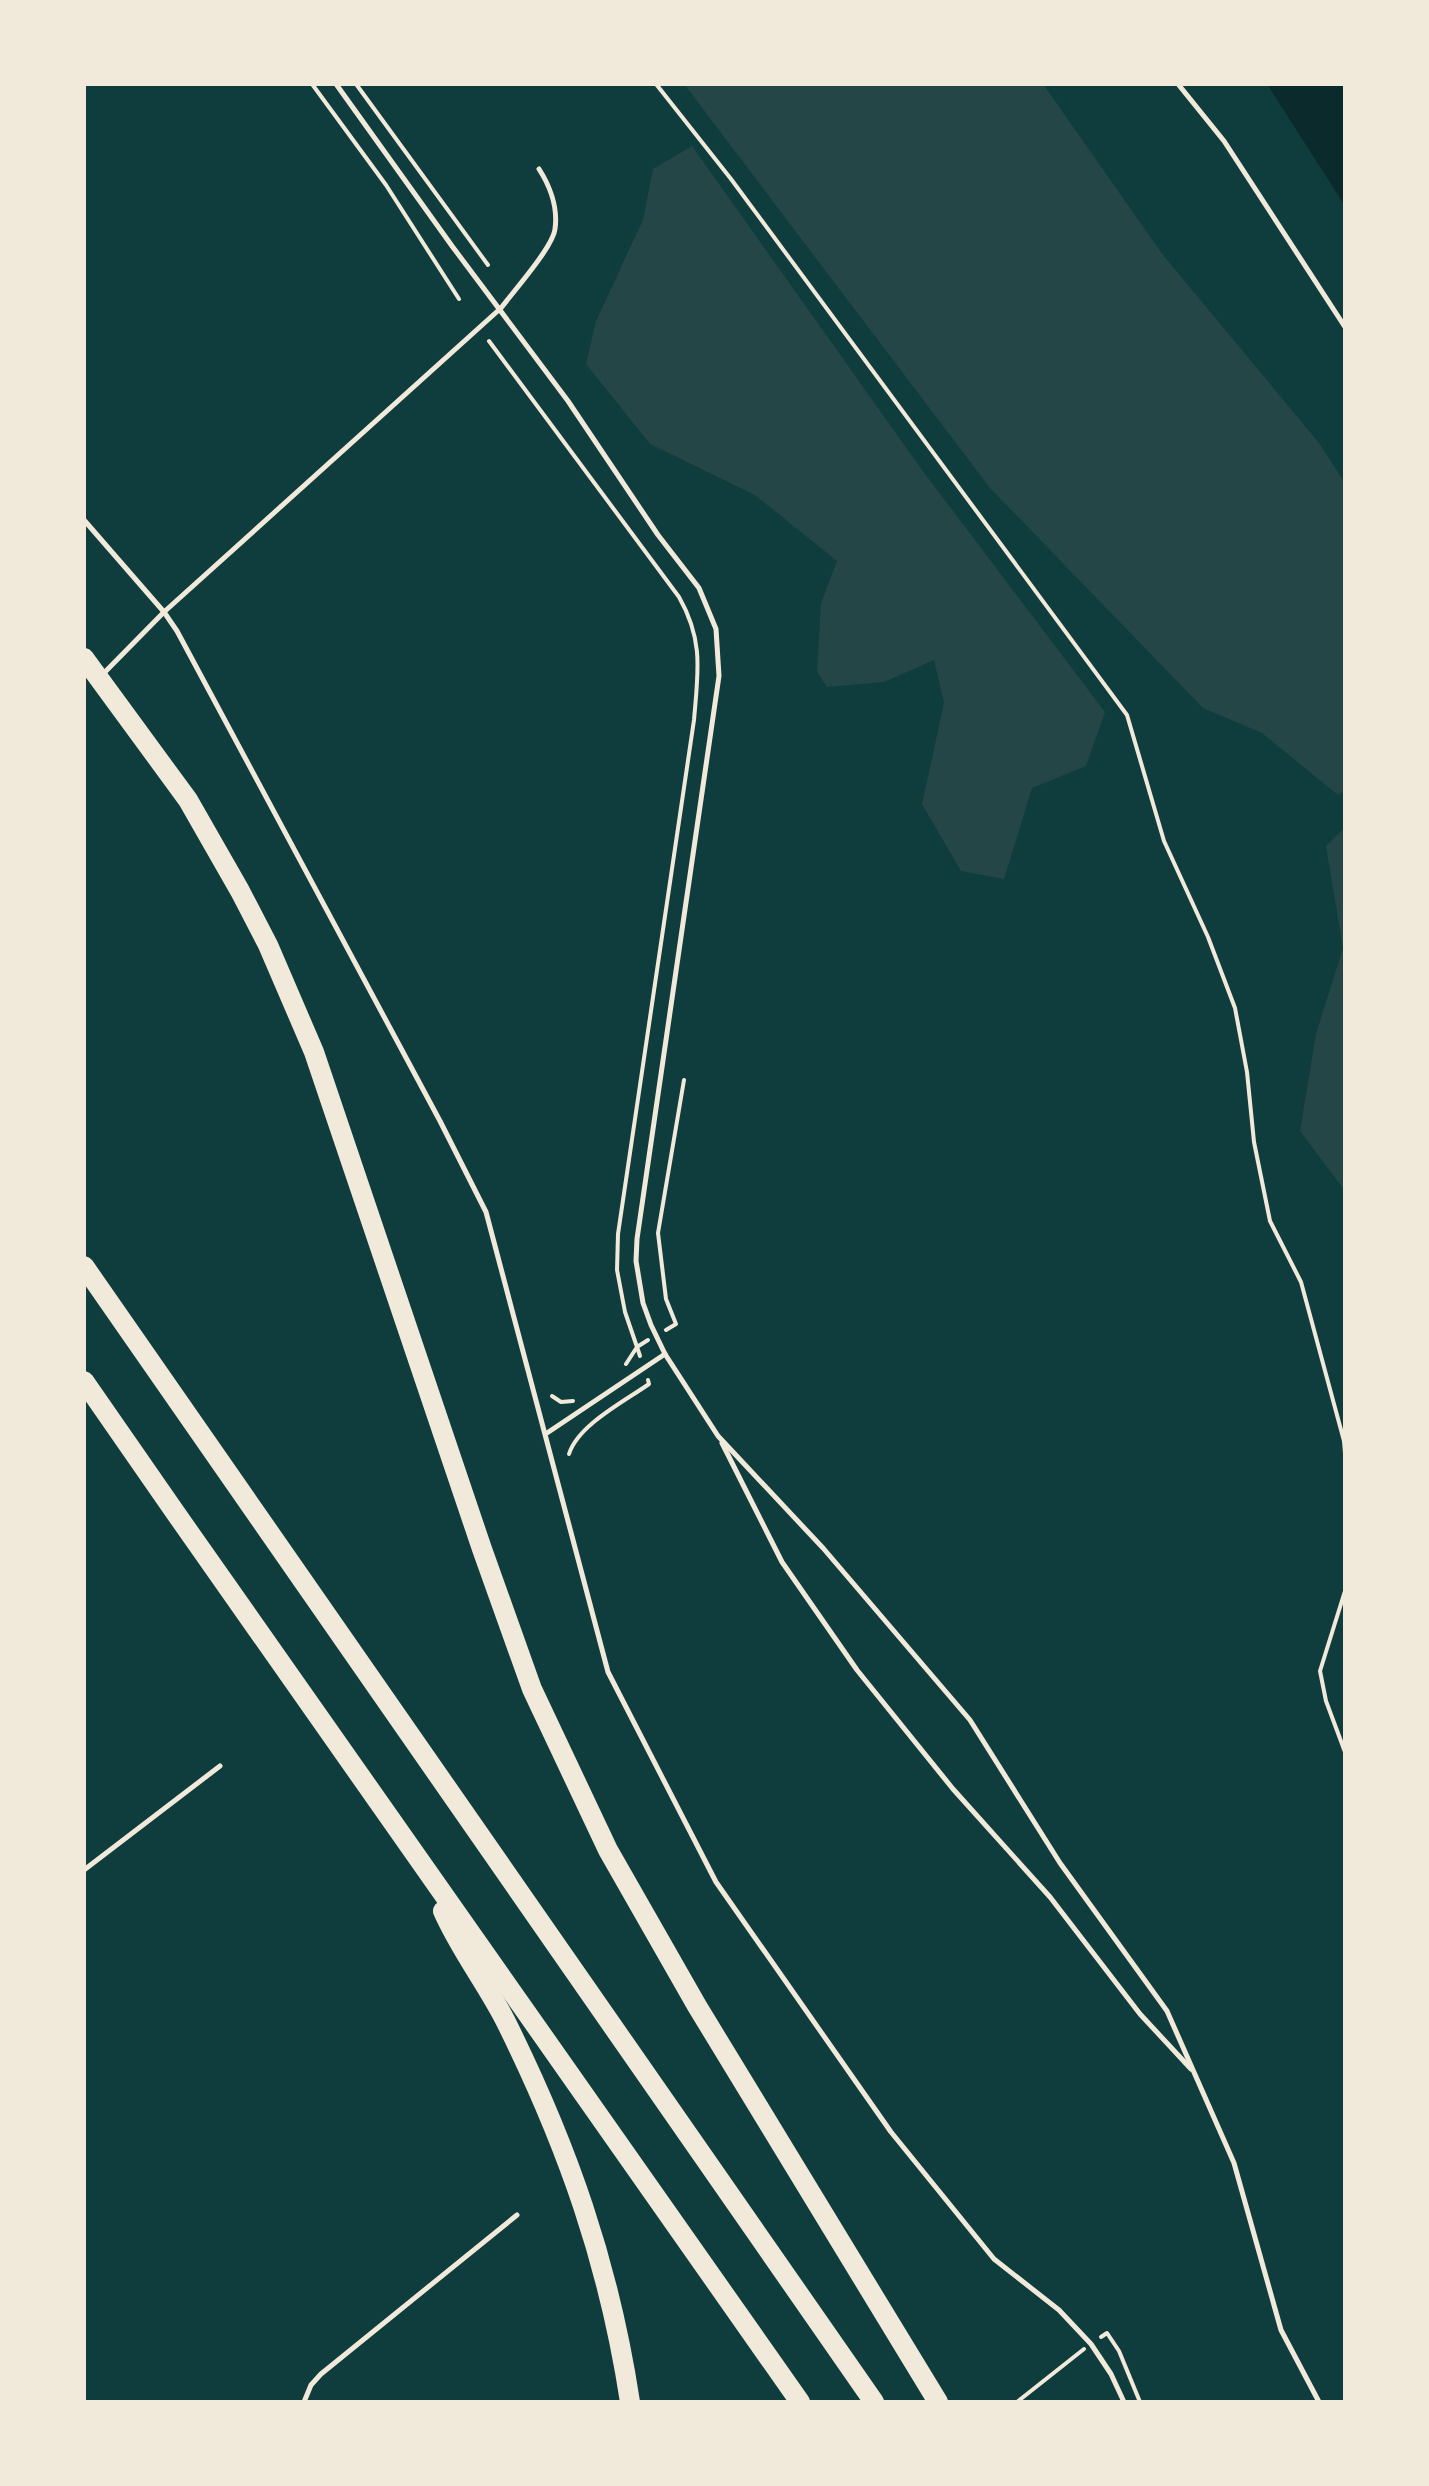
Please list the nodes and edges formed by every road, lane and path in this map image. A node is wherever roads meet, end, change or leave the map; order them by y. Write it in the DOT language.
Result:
graph roads {
  1 [pos="312,84"];
  2 [pos="336,84"];
  3 [pos="356,84"];
  4 [pos="656,84"];
  5 [pos="1178,84"];
  6 [pos="539,169"];
  7 [pos="488,265"];
  8 [pos="459,299"];
  9 [pos="501,308"];
  10 [pos="1345,327"];
  11 [pos="489,341"];
  12 [pos="84,520"];
  13 [pos="164,612"];
  14 [pos="84,658"];
  15 [pos="100,677"];
  16 [pos="684,1080"];
  17 [pos="84,1266"];
  18 [pos="656,1336"];
  19 [pos="637,1347"];
  20 [pos="665,1354"];
  21 [pos="615,1372"];
  22 [pos="84,1381"];
  23 [pos="552,1396"];
  24 [pos="578,1399"];
  25 [pos="547,1433"];
  26 [pos="718,1436"];
  27 [pos="1345,1453"];
  28 [pos="1345,1591"];
  29 [pos="1345,1752"];
  30 [pos="220,1766"];
  31 [pos="84,1870"];
  32 [pos="426,1871"];
  33 [pos="1194,2073"];
  34 [pos="517,2215"];
  35 [pos="1091,2344"];
  36 [pos="304,2402"];
  37 [pos="630,2402"];
  38 [pos="800,2402"];
  39 [pos="874,2402"];
  40 [pos="938,2402"];
  41 [pos="1017,2402"];
  42 [pos="1124,2402"];
  43 [pos="1140,2402"];
  44 [pos="1319,2402"];
  1 -- 8 [label="path"];
  2 -- 9 [label="lane"];
  3 -- 7 [label="path"];
  4 -- 27 [label="path"];
  5 -- 10 [label="lane"];
  6 -- 9 [label="lane"];
  9 -- 13 [label="lane"];
  9 -- 18 [label="lane"];
  11 -- 19 [label="path"];
  12 -- 13 [label="lane"];
  13 -- 15 [label="lane"];
  13 -- 25 [label="lane"];
  14 -- 15 [label="highway"];
  15 -- 40 [label="highway"];
  16 -- 18 [label="path"];
  17 -- 39 [label="highway"];
  18 -- 19 [label="path"];
  18 -- 20 [label="lane"];
  19 -- 21 [label="path"];
  20 -- 25 [label="lane"];
  20 -- 26 [label="lane"];
  22 -- 32 [label="highway"];
  23 -- 24 [label="path"];
  25 -- 35 [label="lane"];
  26 -- 33 [label="lane"];
  26 -- 33 [label="lane"];
  28 -- 29 [label="path"];
  30 -- 31 [label="lane"];
  32 -- 37 [label="highway"];
  32 -- 38 [label="highway"];
  33 -- 44 [label="lane"];
  34 -- 36 [label="lane"];
  35 -- 41 [label="path"];
  35 -- 42 [label="lane"];
  35 -- 43 [label="path"];
}
